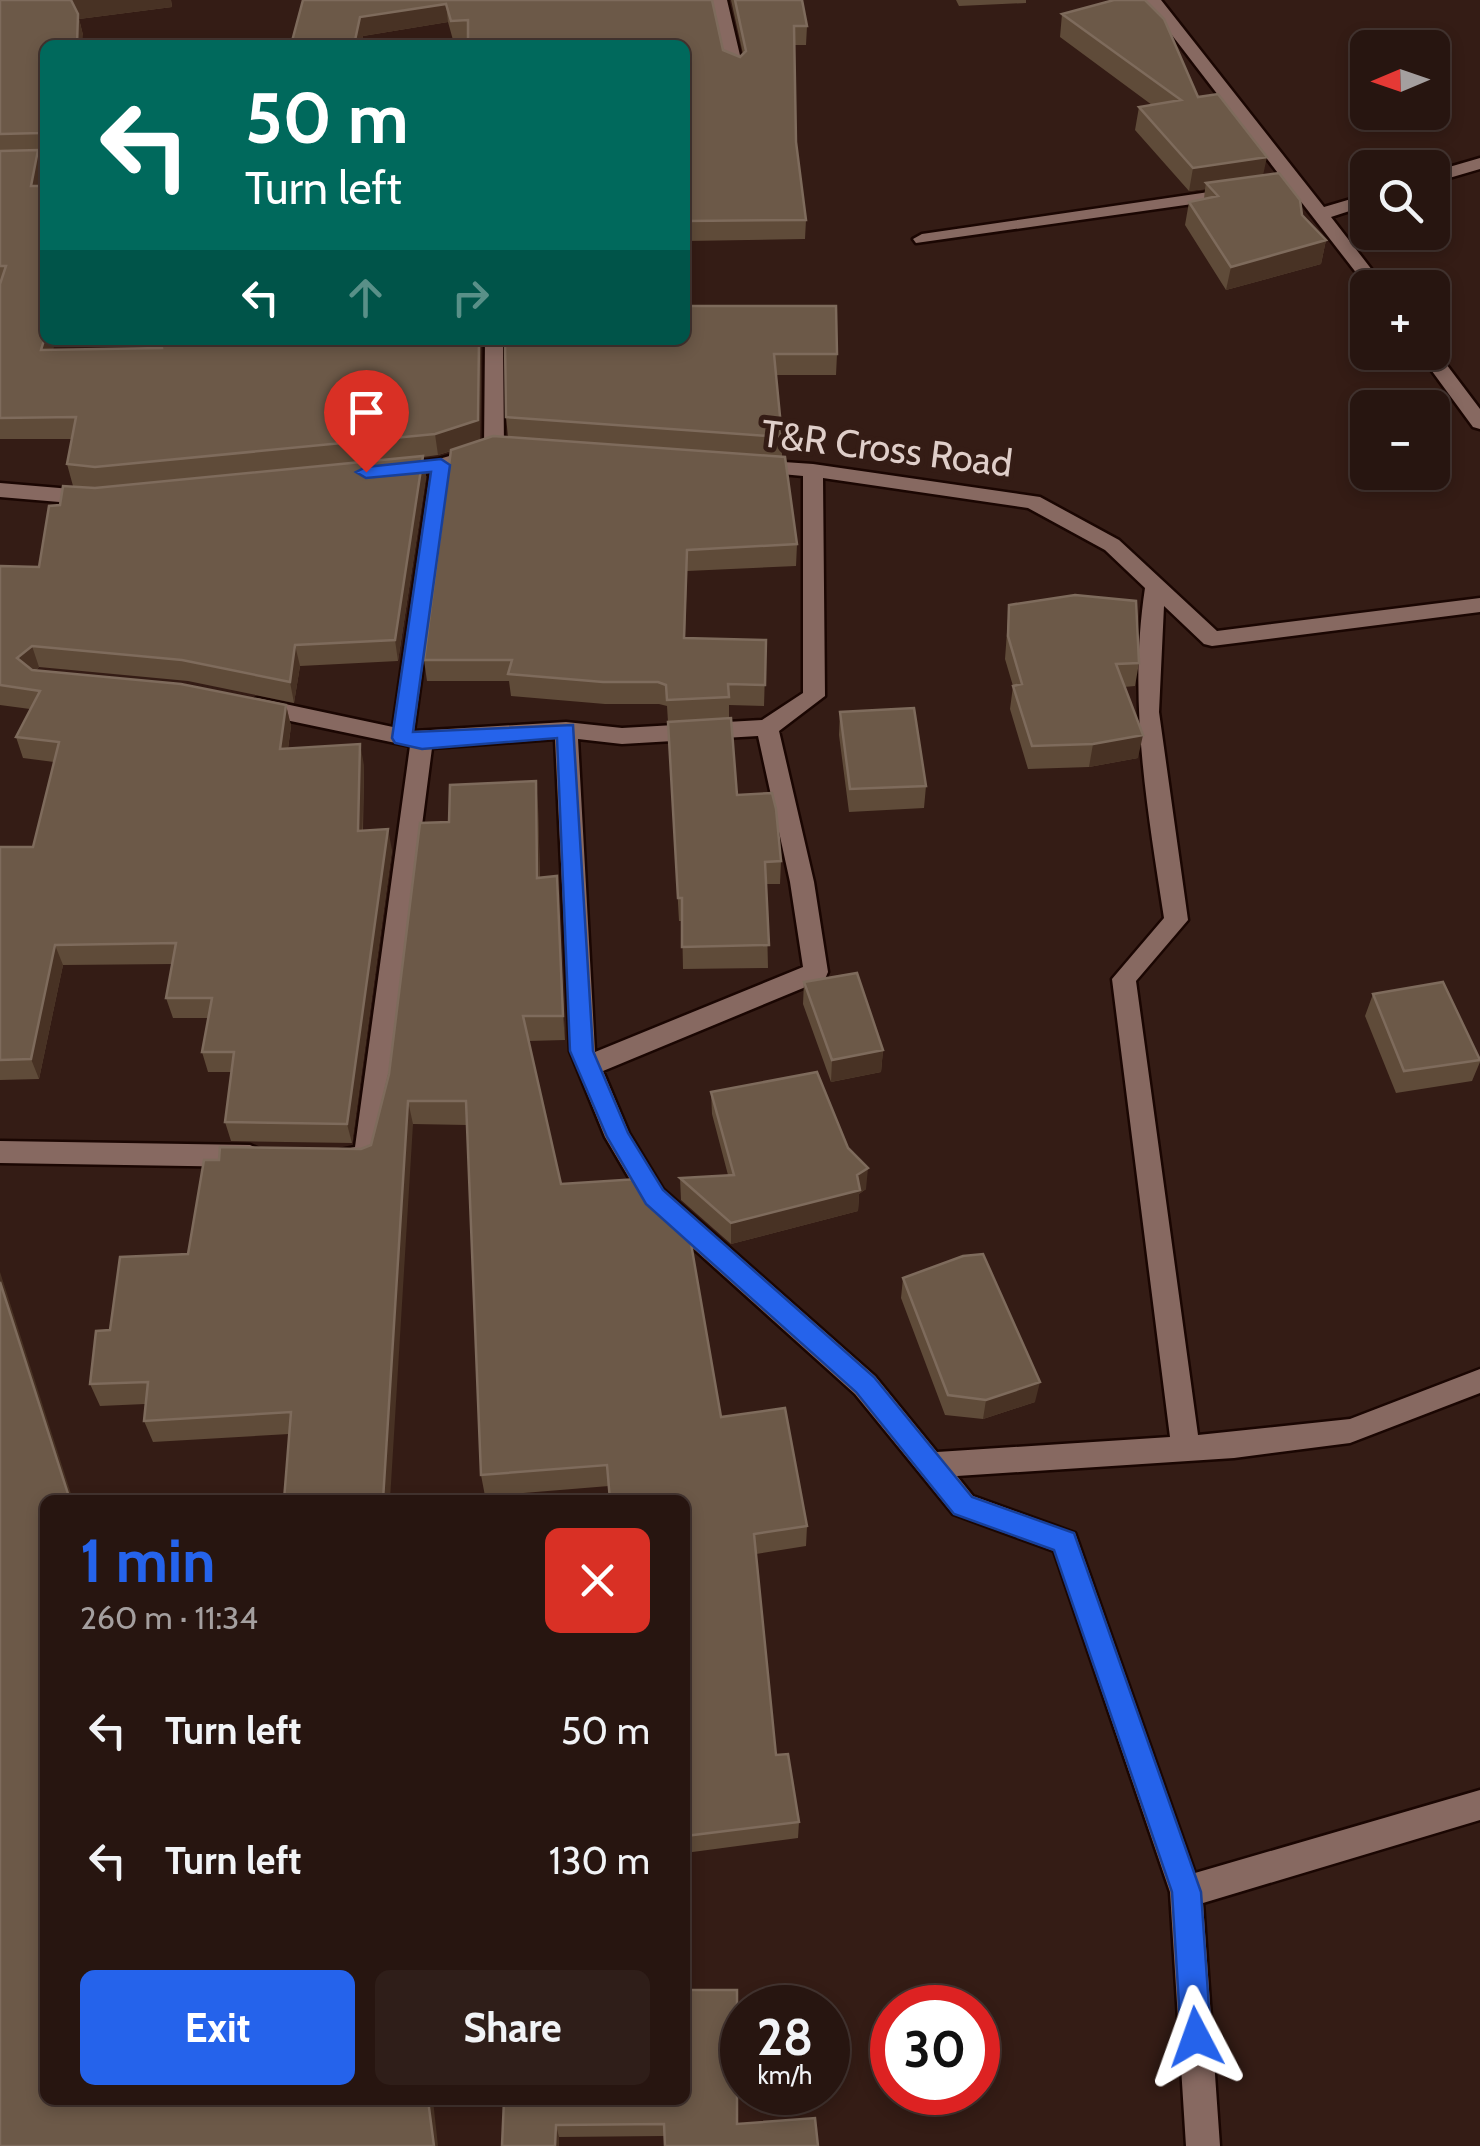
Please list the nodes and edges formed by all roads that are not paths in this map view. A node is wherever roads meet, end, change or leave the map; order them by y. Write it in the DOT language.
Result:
graph roads {
  1 [pos="719,0"];
  2 [pos="1153,0"];
  3 [pos="736,68"];
  4 [pos="40,162"];
  5 [pos="1480,163"];
  6 [pos="0,164"];
  7 [pos="1450,172"];
  8 [pos="1299,184"];
  9 [pos="1350,205"];
  10 [pos="1321,214"];
  11 [pos="922,240"];
  12 [pos="1363,270"];
  13 [pos="494,345"];
  14 [pos="1440,370"];
  15 [pos="1480,423"];
  16 [pos="733,464"];
  17 [pos="441,465"];
  18 [pos="813,470"];
  19 [pos="366,472"];
  20 [pos="0,490"];
  21 [pos="120,497"];
  22 [pos="1156,587"];
  23 [pos="1480,606"];
  24 [pos="236,702"];
  25 [pos="766,728"];
  26 [pos="566,730"];
  27 [pos="412,740"];
  28 [pos="588,1066"];
  29 [pos="0,1152"];
  30 [pos="270,1156"];
  31 [pos="327,1157"];
  32 [pos="1480,1381"];
  33 [pos="1186,1448"];
  34 [pos="930,1465"];
  35 [pos="1480,1805"];
  36 [pos="1186,1892"];
  37 [pos="1203,2146"];
  1 -- 3 [label="street"];
  2 -- 8 [label="street"];
  4 -- 6 [label="street"];
  5 -- 7 [label="street"];
  8 -- 10 [label="street"];
  8 -- 11 [label="street"];
  9 -- 10 [label="street"];
  10 -- 12 [label="street"];
  13 -- 17 [label="street"];
  14 -- 15 [label="street"];
  16 -- 18 [label="street, T&R Cross Road"];
  17 -- 19 [label="street"];
  17 -- 27 [label="street"];
  18 -- 22 [label="street, T&R Cross Road"];
  18 -- 25 [label="street"];
  20 -- 21 [label="street"];
  22 -- 23 [label="street, T&R Cross Road"];
  22 -- 33 [label="street"];
  24 -- 27 [label="street"];
  25 -- 26 [label="street"];
  25 -- 28 [label="street"];
  26 -- 27 [label="street"];
  26 -- 28 [label="street"];
  27 -- 31 [label="street"];
  28 -- 34 [label="street"];
  29 -- 30 [label="street"];
  32 -- 33 [label="street"];
  33 -- 34 [label="street"];
  34 -- 36 [label="street"];
  35 -- 36 [label="street"];
  36 -- 37 [label="street"];
}
